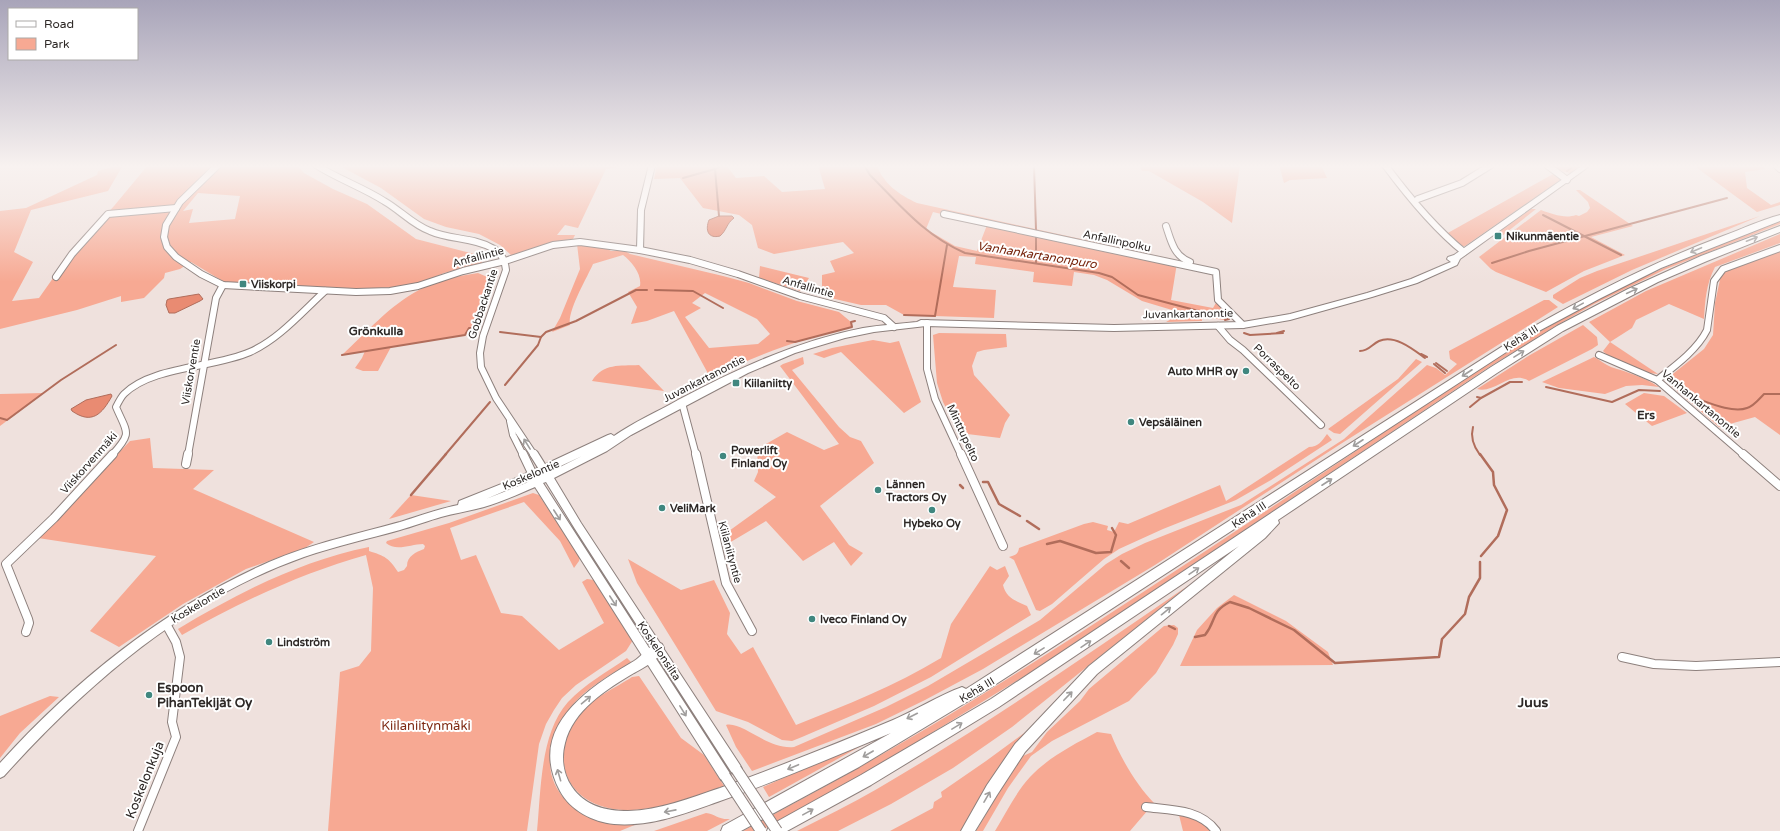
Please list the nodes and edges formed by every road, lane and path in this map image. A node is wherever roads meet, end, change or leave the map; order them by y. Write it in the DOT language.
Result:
graph roads {
  1 [pos="179,204"];
  2 [pos="388,204"];
  3 [pos="643,204"];
  4 [pos="1420,204"];
  5 [pos="1533,204"];
  6 [pos="176,208"];
  7 [pos="944,214"];
  8 [pos="1780,218"];
  9 [pos="1166,226"];
  10 [pos="1780,229"];
  11 [pos="1780,248"];
  12 [pos="640,250"];
  13 [pos="1464,252"];
  14 [pos="505,261"];
  15 [pos="1216,272"];
  16 [pos="56,277"];
  17 [pos="222,285"];
  18 [pos="325,291"];
  19 [pos="927,323"];
  20 [pos="1243,324"];
  21 [pos="1218,326"];
  22 [pos="894,327"];
  23 [pos="1599,355"];
  24 [pos="203,365"];
  25 [pos="1657,380"];
  26 [pos="682,403"];
  27 [pos="510,419"];
  28 [pos="1321,425"];
  29 [pos="186,464"];
  30 [pos="546,474"];
  31 [pos="535,478"];
  32 [pos="1780,486"];
  33 [pos="1294,503"];
  34 [pos="1003,546"];
  35 [pos="166,624"];
  36 [pos="752,631"];
  37 [pos="26,632"];
  38 [pos="654,653"];
  39 [pos="1622,657"];
  40 [pos="1780,662"];
  41 [pos="986,684"];
  42 [pos="0,772"];
  43 [pos="1146,807"];
  44 [pos="138,831"];
  45 [pos="728,831"];
  46 [pos="760,831"];
  47 [pos="776,831"];
  48 [pos="968,831"];
  49 [pos="1216,831"];
  1 -- 6 [label="street, Anfallintie"];
  2 -- 14 [label="street, Gobbackantie"];
  3 -- 12 [label="street"];
  4 -- 13 [label="street"];
  5 -- 13 [label="main road, Juvankartanontie"];
  6 -- 16 [label="street"];
  6 -- 17 [label="street, Anfallintie"];
  7 -- 15 [label="street, Anfallinpolku"];
  8 -- 41 [label="highway, Kehä III, one-way"];
  9 -- 15 [label="street"];
  33 -- 10 [label="highway, Kehä III, one-way"];
  11 -- 25 [label="street"];
  12 -- 14 [label="street, Anfallintie"];
  12 -- 22 [label="street, Anfallintie"];
  13 -- 20 [label="main road, Juvankartanontie"];
  14 -- 18 [label="street, Anfallintie"];
  14 -- 27 [label="street, Gobbackantie"];
  15 -- 20 [label="street"];
  17 -- 18 [label="street, Anfallintie"];
  17 -- 24 [label="street, Viiskorventie"];
  18 -- 24 [label="street, Viiskorvenmäki"];
  19 -- 21 [label="main road, Juvankartanontie"];
  19 -- 22 [label="main road, Juvankartanontie"];
  19 -- 34 [label="street, Minttupelto"];
  20 -- 21 [label="main road, Juvankartanontie"];
  21 -- 28 [label="street, Porraspelto"];
  22 -- 26 [label="main road, Juvankartanontie"];
  23 -- 25 [label="street, Vanhankartanontie"];
  24 -- 29 [label="street, Viiskorventie"];
  24 -- 37 [label="street, Viiskorvenmäki"];
  25 -- 32 [label="street, Vanhankartanontie"];
  26 -- 30 [label="main road, Juvankartanontie"];
  26 -- 36 [label="street, Kiilaniityntie"];
  30 -- 27 [label="street, Gobbackantie, one-way"];
  27 -- 31 [label="street, Gobbackantie"];
  30 -- 31 [label="main road, Juvankartanontie"];
  30 -- 38 [label="main road, Koskelonsilta"];
  31 -- 35 [label="main road, Koskelontie"];
  31 -- 38 [label="main road, Koskelonsilta, one-way"];
  47 -- 33 [label="highway, Kehä III, one-way"];
  48 -- 33 [label="highway, one-way"];
  35 -- 42 [label="main road, Koskelontie"];
  35 -- 44 [label="street, Koskelonkuja"];
  41 -- 38 [label="highway, one-way"];
  38 -- 46 [label="main road, Koskelonsilta, one-way, bridge"];
  38 -- 47 [label="main road, Koskelonsilta, bridge"];
  39 -- 40 [label="street"];
  41 -- 45 [label="highway, Kehä III, one-way"];
  43 -- 49 [label="street"];
}
